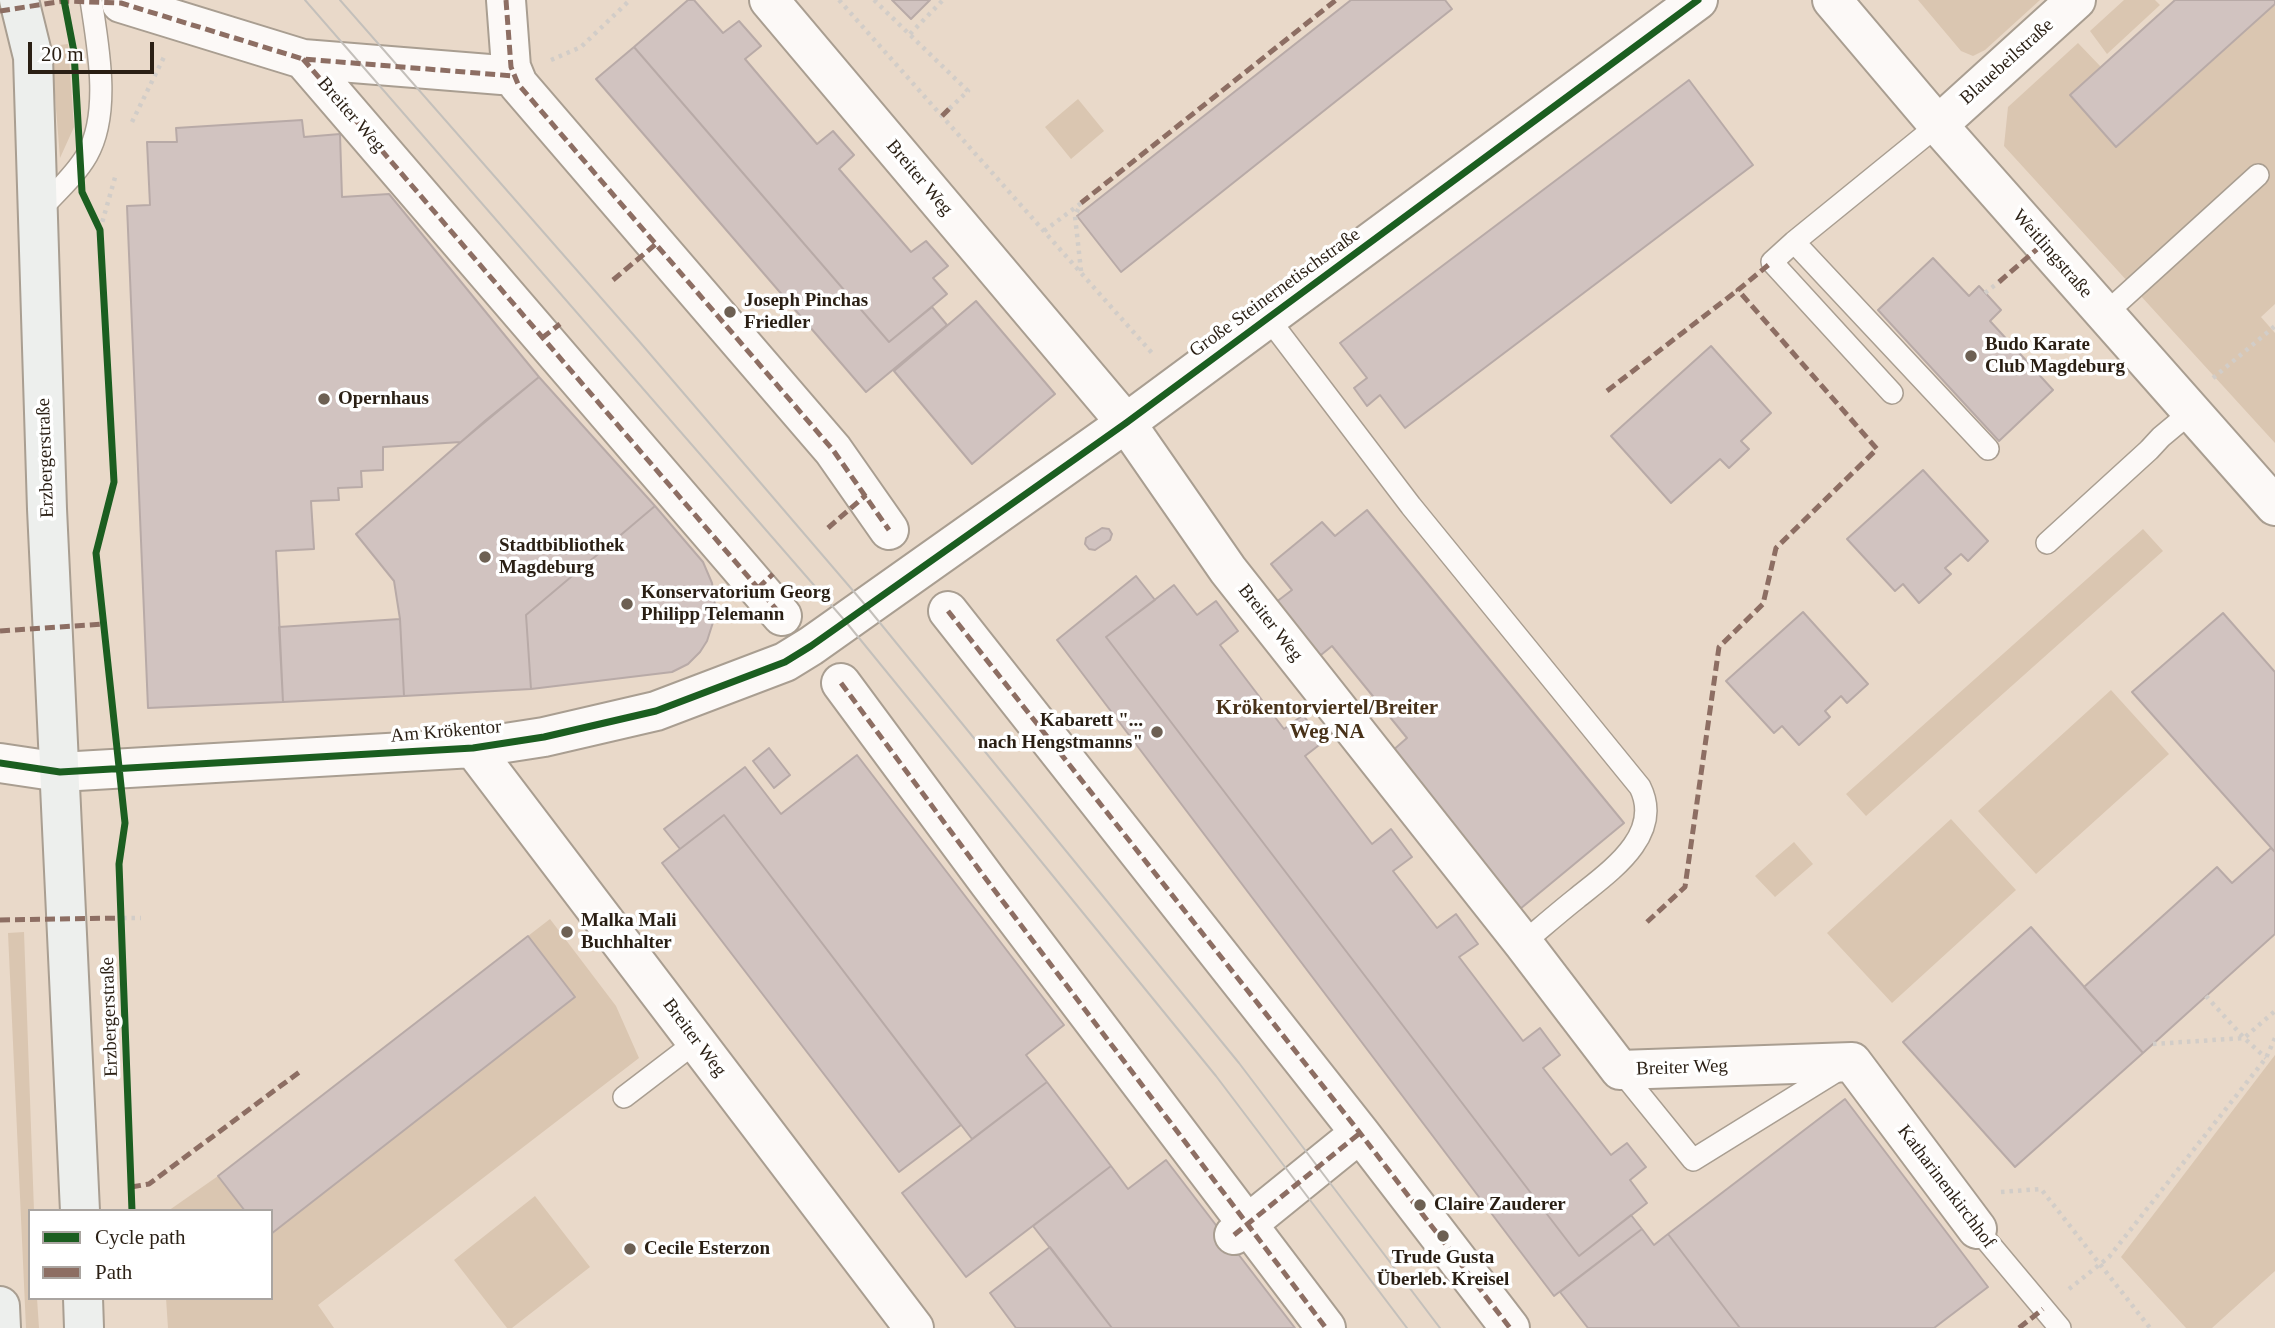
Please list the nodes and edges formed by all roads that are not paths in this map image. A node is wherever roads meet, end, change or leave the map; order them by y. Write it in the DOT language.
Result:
graph roads {
  1 [pos="19,0"];
  2 [pos="506,0"];
  3 [pos="769,0"];
  4 [pos="1698,0"];
  5 [pos="1832,0"];
  6 [pos="2076,0"];
  7 [pos="106,1"];
  8 [pos="303,58"];
  9 [pos="514,76"];
  10 [pos="1938,125"];
  11 [pos="2258,175"];
  12 [pos="38,212"];
  13 [pos="1794,242"];
  14 [pos="2105,314"];
  15 [pos="1268,318"];
  16 [pos="1892,393"];
  17 [pos="2187,408"];
  18 [pos="1126,423"];
  19 [pos="1988,449"];
  20 [pos="2275,506"];
  21 [pos="889,530"];
  22 [pos="2047,543"];
  23 [pos="867,607"];
  24 [pos="948,611"];
  25 [pos="782,616"];
  26 [pos="841,683"];
  27 [pos="473,748"];
  28 [pos="0,763"];
  29 [pos="60,772"];
  30 [pos="1523,943"];
  31 [pos="696,1042"];
  32 [pos="1852,1062"];
  33 [pos="1620,1070"];
  34 [pos="624,1097"];
  35 [pos="1360,1133"];
  36 [pos="80,1209"];
  37 [pos="1977,1228"];
  38 [pos="1241,1230"];
  39 [pos="83,1300"];
  40 [pos="0,1306"];
  41 [pos="1,1328"];
  42 [pos="84,1328"];
  43 [pos="914,1328"];
  44 [pos="1326,1328"];
  45 [pos="1510,1328"];
  46 [pos="2060,1328"];
  1 -- 12 [label="street, Erzbergerstraße"];
  2 -- 9 [label="street"];
  3 -- 18 [label="street, Breiter Weg"];
  4 -- 15 [label="street, Große Steinernetischstraße"];
  5 -- 10 [label="street, Weitlingstraße"];
  6 -- 10 [label="street, Blauebeilstraße"];
  7 -- 8 [label="street, Breiter Weg"];
  7 -- 12 [label="lane"];
  8 -- 9 [label="street, Breiter Weg"];
  8 -- 25 [label="street, Breiter Weg"];
  9 -- 21 [label="street"];
  10 -- 13 [label="lane"];
  10 -- 14 [label="street, Weitlingstraße"];
  11 -- 14 [label="lane"];
  12 -- 29 [label="street, Erzbergerstraße"];
  13 -- 16 [label="lane"];
  13 -- 19 [label="lane"];
  14 -- 17 [label="street, Weitlingstraße"];
  15 -- 18 [label="street, Große Steinernetischstraße"];
  15 -- 30 [label="lane"];
  17 -- 20 [label="street, Weitlingstraße"];
  17 -- 22 [label="lane"];
  18 -- 23 [label="street, Große Steinernetischstraße"];
  18 -- 30 [label="street, Breiter Weg"];
  23 -- 27 [label="street, Am Krökentor"];
  24 -- 35 [label="street"];
  26 -- 38 [label="street"];
  27 -- 29 [label="street, Am Krökentor"];
  27 -- 31 [label="street, Breiter Weg"];
  28 -- 29 [label="street, Am Krökentor"];
  29 -- 36 [label="street, Erzbergerstraße"];
  30 -- 33 [label="street, Breiter Weg"];
  31 -- 34 [label="lane"];
  31 -- 43 [label="street, Breiter Weg"];
  32 -- 33 [label="street, Breiter Weg"];
  32 -- 33 [label="lane"];
  32 -- 37 [label="street, Katharinenkirchhof"];
  35 -- 38 [label="street"];
  35 -- 45 [label="street"];
  37 -- 46 [label="lane, Katharinenkirchhof"];
  38 -- 44 [label="street"];
  39 -- 42 [label="street"];
  40 -- 41 [label="street"];
}
